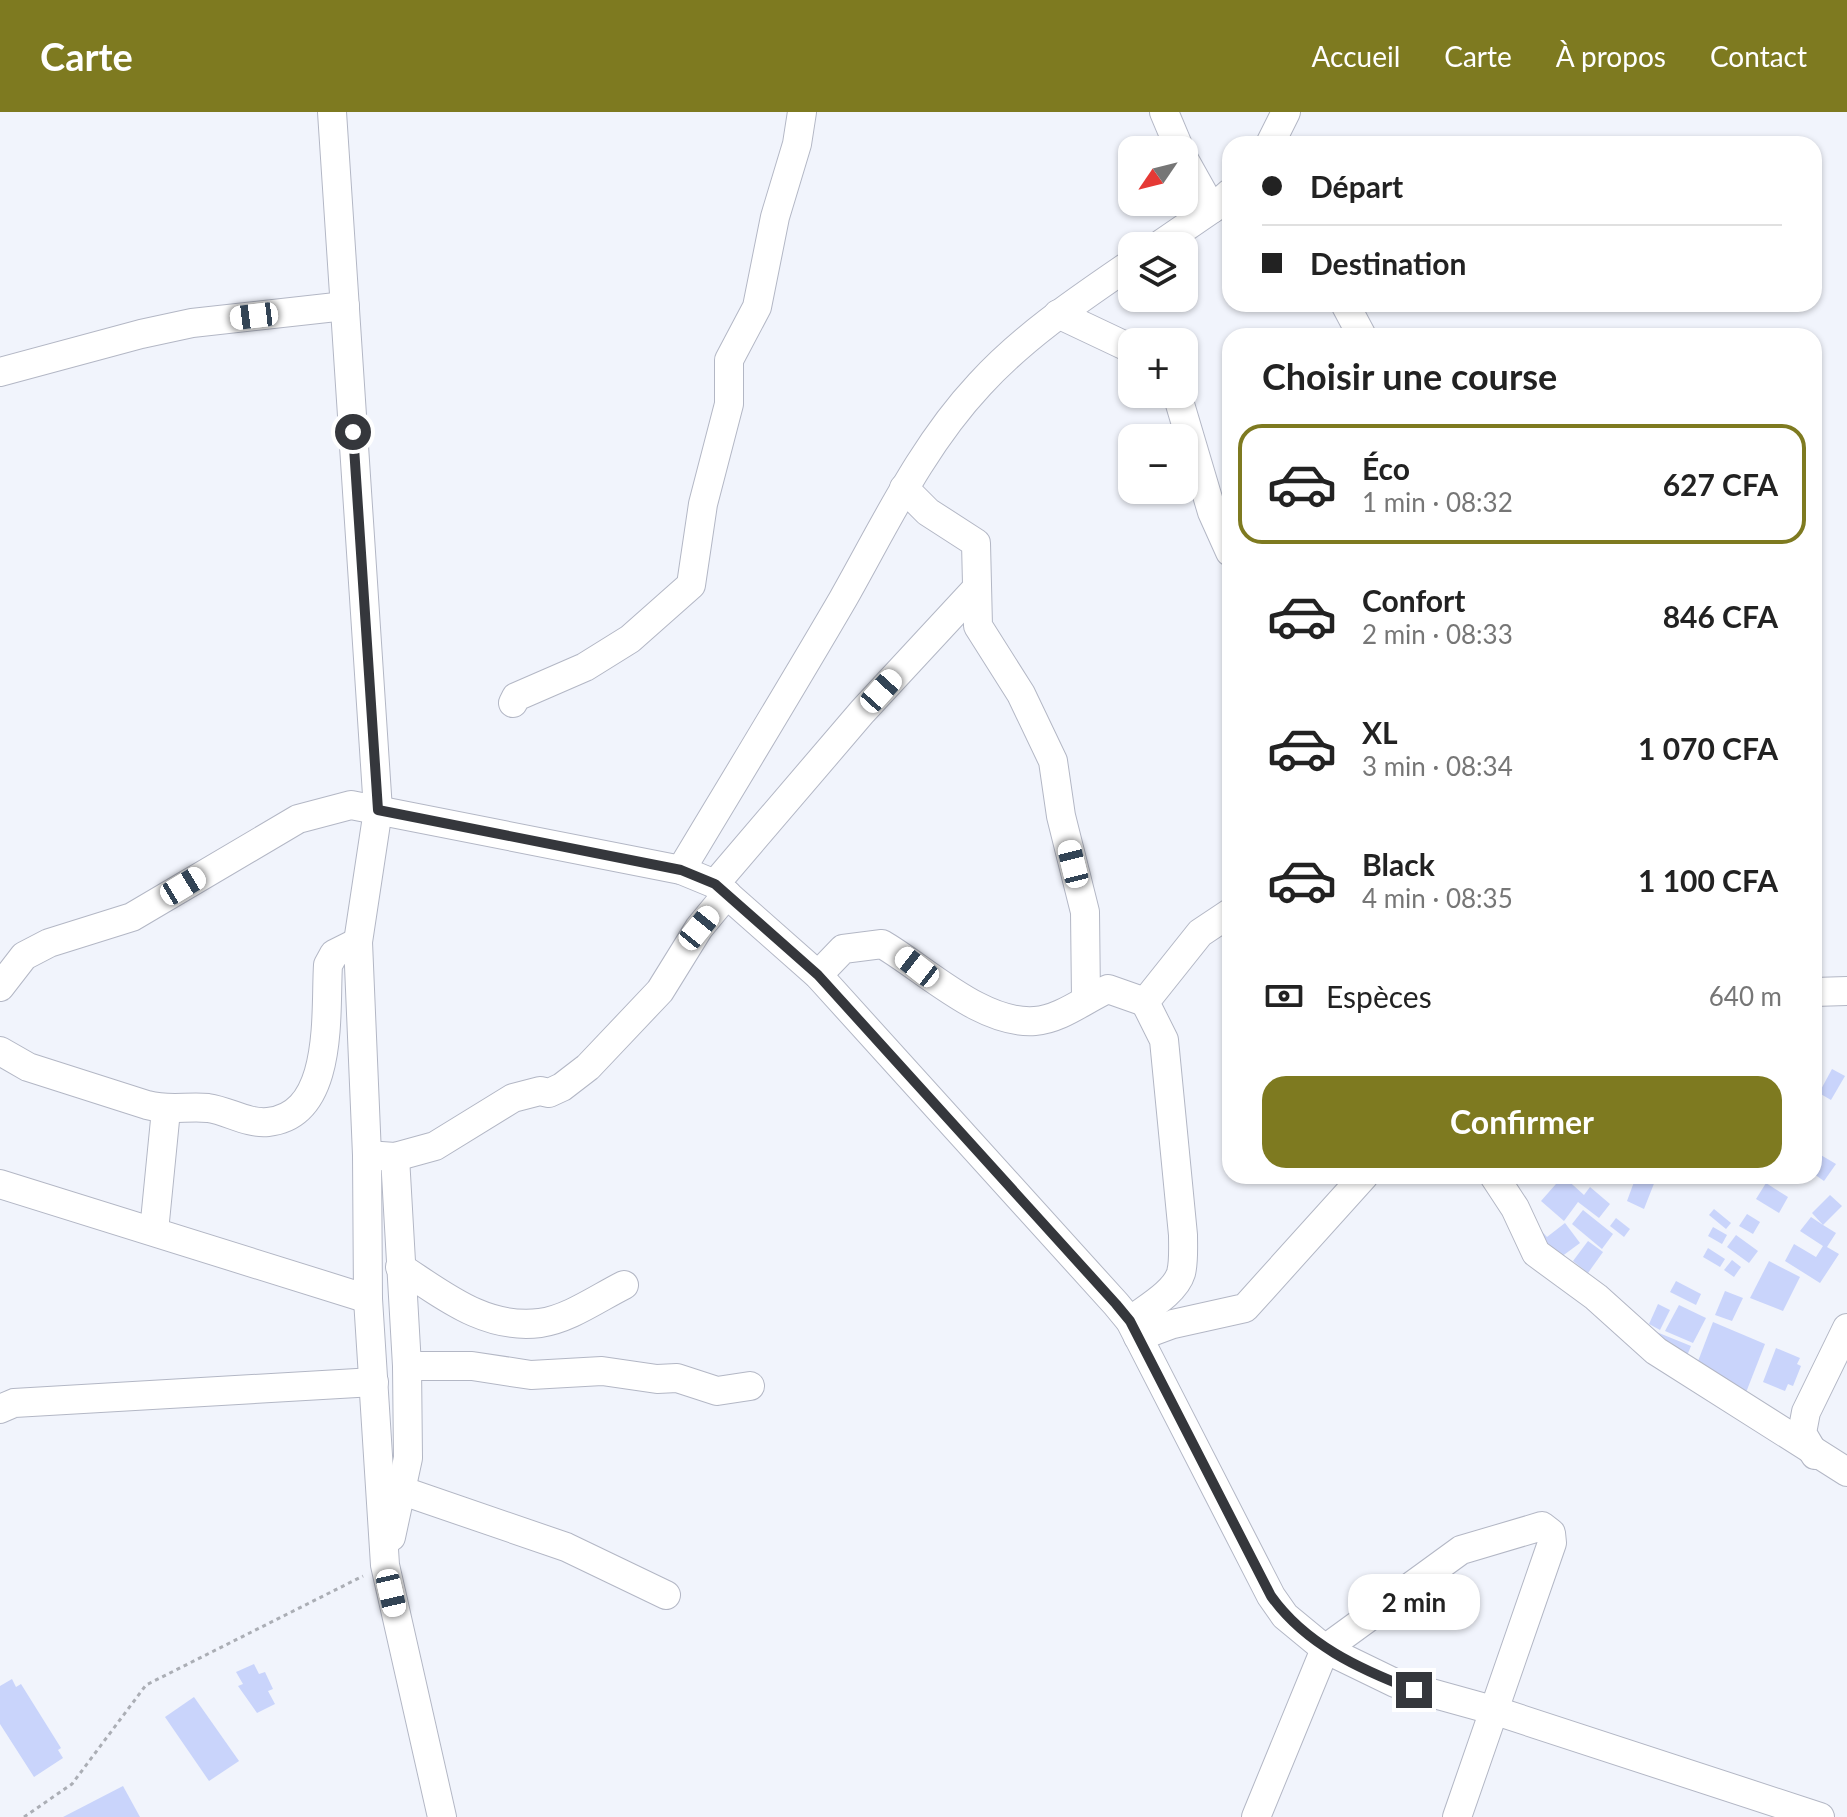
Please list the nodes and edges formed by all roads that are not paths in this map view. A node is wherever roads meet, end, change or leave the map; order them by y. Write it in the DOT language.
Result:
graph roads {
  1 [pos="332,112"];
  2 [pos="802,112"];
  3 [pos="1164,112"];
  4 [pos="1286,112"];
  5 [pos="1174,136"];
  6 [pos="1274,136"];
  7 [pos="1198,175"];
  8 [pos="1221,201"];
  9 [pos="1178,232"];
  10 [pos="1118,273"];
  11 [pos="345,306"];
  12 [pos="1058,314"];
  13 [pos="1118,342"];
  14 [pos="0,372"];
  15 [pos="1181,408"];
  16 [pos="904,488"];
  17 [pos="1222,534"];
  18 [pos="976,589"];
  19 [pos="513,703"];
  20 [pos="378,810"];
  21 [pos="681,870"];
  22 [pos="721,889"];
  23 [pos="1222,918"];
  24 [pos="358,942"];
  25 [pos="818,975"];
  26 [pos="0,987"];
  27 [pos="1847,991"];
  28 [pos="1822,992"];
  29 [pos="1086,999"];
  30 [pos="1145,1002"];
  31 [pos="0,1051"];
  32 [pos="166,1110"];
  33 [pos="367,1155"];
  34 [pos="395,1157"];
  35 [pos="0,1184"];
  36 [pos="1357,1184"];
  37 [pos="1499,1184"];
  38 [pos="154,1231"];
  39 [pos="400,1267"];
  40 [pos="624,1285"];
  41 [pos="368,1299"];
  42 [pos="1847,1328"];
  43 [pos="1134,1329"];
  44 [pos="407,1366"];
  45 [pos="374,1382"];
  46 [pos="750,1386"];
  47 [pos="0,1409"];
  48 [pos="1815,1455"];
  49 [pos="1847,1472"];
  50 [pos="403,1491"];
  51 [pos="385,1565"];
  52 [pos="666,1595"];
  53 [pos="1325,1649"];
  54 [pos="1496,1711"];
  55 [pos="442,1817"];
  56 [pos="1256,1817"];
  57 [pos="1457,1817"];
  58 [pos="1820,1817"];
  1 -- 11 [label="street"];
  2 -- 19 [label="street"];
  3 -- 5 [label="street"];
  4 -- 6 [label="street"];
  7 -- 8 [label="street"];
  8 -- 9 [label="street"];
  10 -- 12 [label="street"];
  11 -- 14 [label="street"];
  11 -- 20 [label="street"];
  12 -- 13 [label="street"];
  12 -- 16 [label="street"];
  15 -- 17 [label="street"];
  16 -- 18 [label="street"];
  16 -- 21 [label="street"];
  18 -- 22 [label="street"];
  18 -- 29 [label="street"];
  20 -- 21 [label="street"];
  20 -- 24 [label="street"];
  20 -- 26 [label="street"];
  21 -- 22 [label="street"];
  22 -- 25 [label="street"];
  22 -- 34 [label="street"];
  23 -- 30 [label="street"];
  24 -- 32 [label="street"];
  24 -- 33 [label="street"];
  25 -- 29 [label="street"];
  25 -- 43 [label="street"];
  27 -- 28 [label="street"];
  29 -- 30 [label="street"];
  30 -- 43 [label="street"];
  31 -- 32 [label="street"];
  32 -- 38 [label="street"];
  33 -- 34 [label="street"];
  33 -- 41 [label="street"];
  34 -- 39 [label="street"];
  35 -- 38 [label="street"];
  36 -- 43 [label="street"];
  37 -- 48 [label="street"];
  38 -- 41 [label="street"];
  39 -- 40 [label="street"];
  39 -- 44 [label="street"];
  41 -- 45 [label="street"];
  42 -- 48 [label="street"];
  43 -- 53 [label="street"];
  44 -- 46 [label="street"];
  44 -- 50 [label="street"];
  45 -- 47 [label="street"];
  45 -- 51 [label="street"];
  48 -- 49 [label="street"];
  50 -- 51 [label="street"];
  50 -- 52 [label="street"];
  51 -- 55 [label="street"];
  53 -- 54 [label="street"];
  53 -- 54 [label="street"];
  53 -- 56 [label="street"];
  54 -- 57 [label="street"];
  54 -- 58 [label="street"];
}
